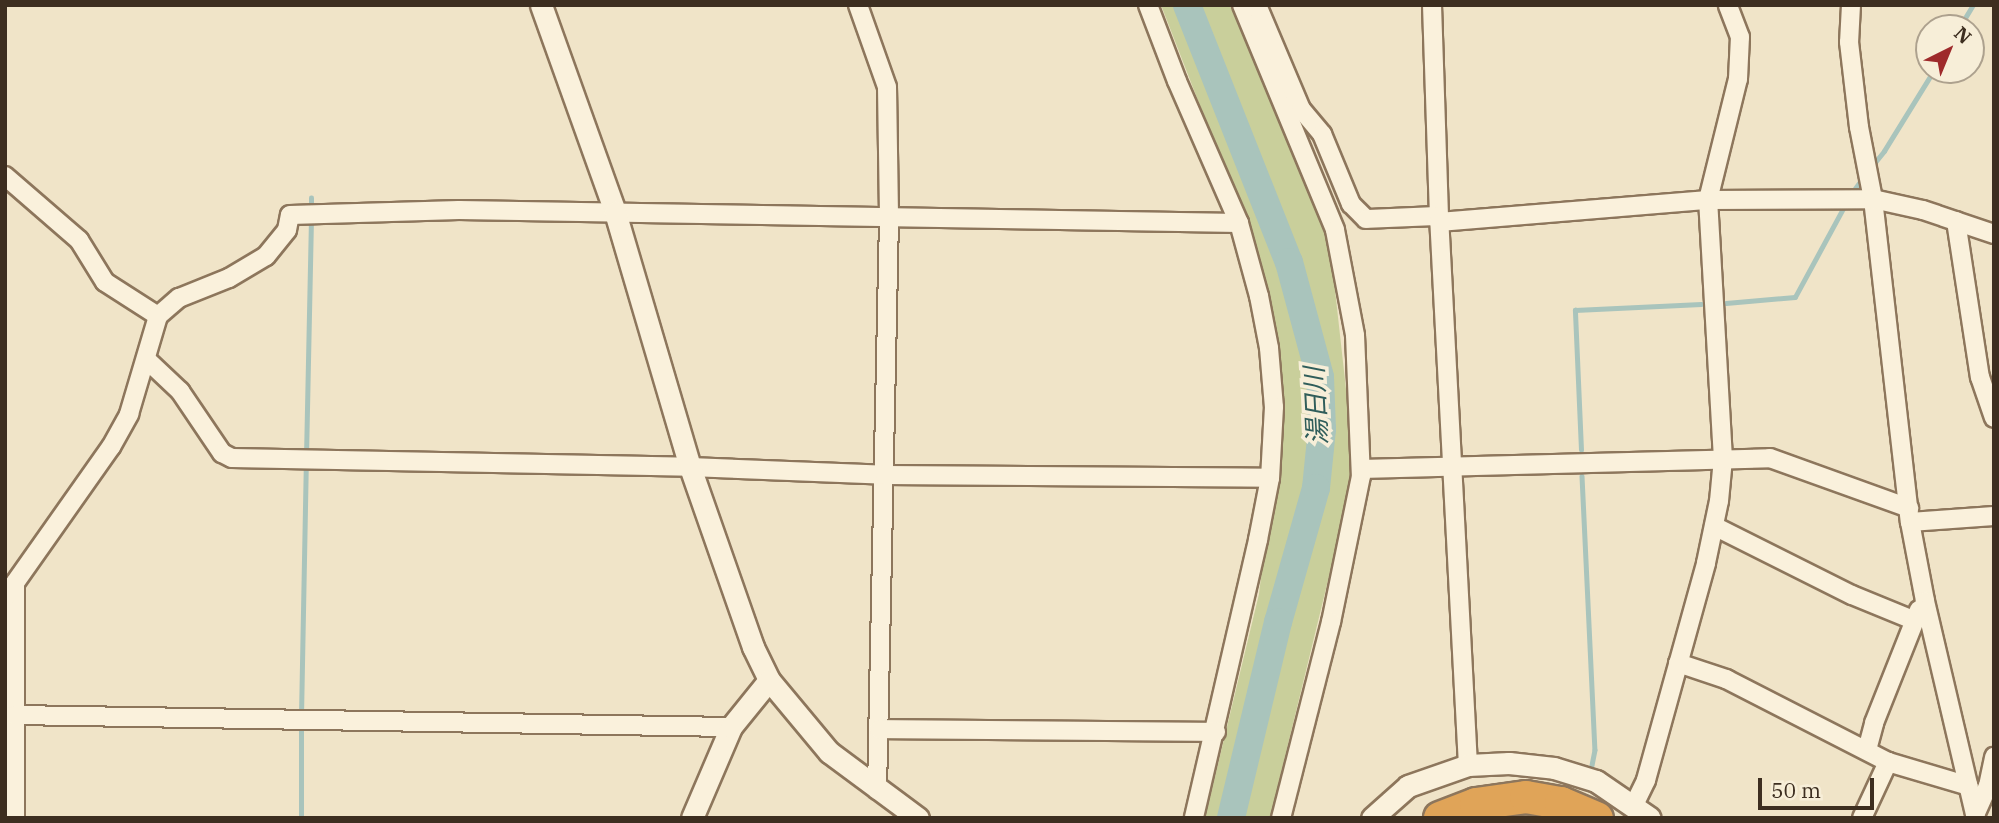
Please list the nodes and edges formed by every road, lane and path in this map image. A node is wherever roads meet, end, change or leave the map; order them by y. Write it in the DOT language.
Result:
graph roads {
  1 [pos="541,5"];
  2 [pos="858,5"];
  3 [pos="1148,5"];
  4 [pos="1242,5"];
  5 [pos="1256,5"];
  6 [pos="1432,5"];
  7 [pos="1728,5"];
  8 [pos="1851,5"];
  9 [pos="5,176"];
  10 [pos="1867,194"];
  11 [pos="1708,200"];
  12 [pos="615,212"];
  13 [pos="1360,212"];
  14 [pos="889,218"];
  15 [pos="1439,219"];
  16 [pos="1956,221"];
  17 [pos="1239,223"];
  18 [pos="1335,230"];
  19 [pos="1994,234"];
  20 [pos="158,316"];
  21 [pos="146,359"];
  22 [pos="1994,418"];
  23 [pos="1723,459"];
  24 [pos="690,467"];
  25 [pos="1455,467"];
  26 [pos="1361,469"];
  27 [pos="885,475"];
  28 [pos="1270,478"];
  29 [pos="1910,515"];
  30 [pos="1994,516"];
  31 [pos="1714,526"];
  32 [pos="10,590"];
  33 [pos="1925,601"];
  34 [pos="1913,620"];
  35 [pos="1678,663"];
  36 [pos="769,680"];
  37 [pos="15,715"];
  38 [pos="731,727"];
  39 [pos="879,729"];
  40 [pos="1216,732"];
  41 [pos="1867,750"];
  42 [pos="1994,757"];
  43 [pos="1888,762"];
  44 [pos="1468,765"];
  45 [pos="1969,786"];
  46 [pos="877,790"];
  47 [pos="1642,812"];
  48 [pos="1976,816"];
  49 [pos="15,818"];
  50 [pos="692,818"];
  51 [pos="918,818"];
  52 [pos="1194,818"];
  53 [pos="1280,818"];
  54 [pos="1372,818"];
  55 [pos="1440,818"];
  56 [pos="1473,818"];
  57 [pos="1563,818"];
  58 [pos="1597,818"];
  59 [pos="1861,818"];
  1 -- 12 [label="street"];
  2 -- 14 [label="street"];
  3 -- 17 [label="street"];
  4 -- 18 [label="street"];
  5 -- 13 [label="street"];
  6 -- 15 [label="street"];
  7 -- 11 [label="street"];
  8 -- 10 [label="street"];
  9 -- 20 [label="street"];
  10 -- 11 [label="street"];
  10 -- 16 [label="street"];
  10 -- 29 [label="street"];
  11 -- 15 [label="street"];
  11 -- 23 [label="street"];
  12 -- 14 [label="street"];
  12 -- 20 [label="street"];
  12 -- 24 [label="street"];
  13 -- 15 [label="street"];
  13 -- 18 [label="street"];
  14 -- 17 [label="street"];
  14 -- 27 [label="street"];
  15 -- 25 [label="street"];
  16 -- 19 [label="street"];
  16 -- 22 [label="street"];
  17 -- 28 [label="street"];
  18 -- 26 [label="street"];
  20 -- 21 [label="street"];
  21 -- 24 [label="street"];
  21 -- 32 [label="street"];
  23 -- 25 [label="street"];
  23 -- 29 [label="street"];
  23 -- 31 [label="street"];
  24 -- 27 [label="street"];
  24 -- 36 [label="street"];
  25 -- 26 [label="street"];
  25 -- 44 [label="street"];
  26 -- 53 [label="street"];
  27 -- 28 [label="street"];
  27 -- 39 [label="street"];
  28 -- 40 [label="street"];
  29 -- 30 [label="street"];
  29 -- 33 [label="street"];
  31 -- 34 [label="street"];
  31 -- 35 [label="street"];
  32 -- 37 [label="street"];
  33 -- 34 [label="street"];
  33 -- 45 [label="street"];
  34 -- 41 [label="street"];
  35 -- 41 [label="street"];
  35 -- 47 [label="street"];
  36 -- 38 [label="street"];
  36 -- 46 [label="street"];
  37 -- 38 [label="street"];
  37 -- 49 [label="street"];
  38 -- 50 [label="street"];
  39 -- 40 [label="street"];
  39 -- 46 [label="street"];
  40 -- 52 [label="street"];
  41 -- 43 [label="street"];
  42 -- 48 [label="street"];
  43 -- 45 [label="street"];
  43 -- 59 [label="street"];
  44 -- 47 [label="street"];
  44 -- 54 [label="street"];
  45 -- 48 [label="street"];
  46 -- 51 [label="street"];
  55 -- 58 [label="highway"];
  56 -- 57 [label="highway"];
}
